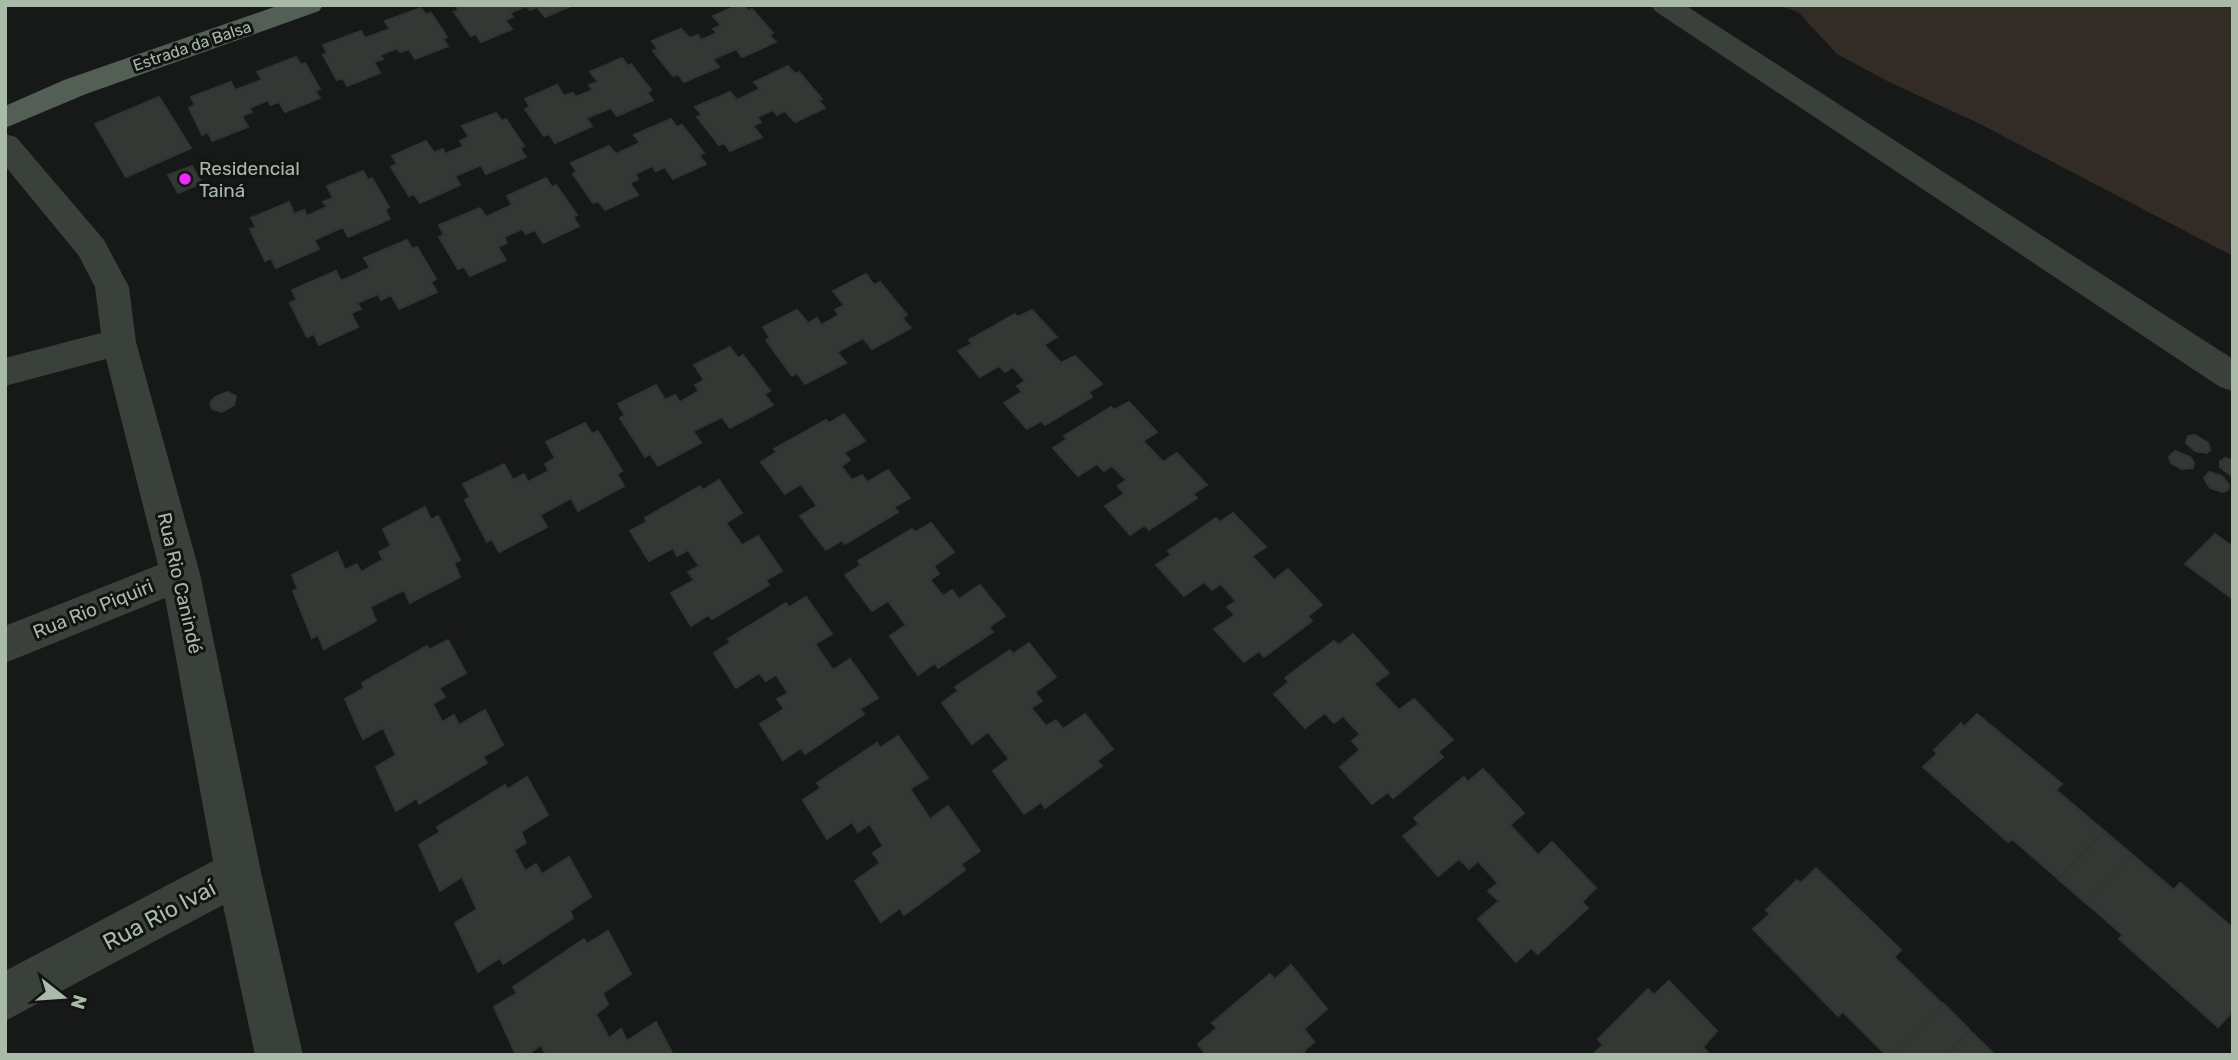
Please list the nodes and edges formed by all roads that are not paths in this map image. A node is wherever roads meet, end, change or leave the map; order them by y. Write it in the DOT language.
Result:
graph roads {
  1 [pos="309,5"];
  2 [pos="1665,5"];
  3 [pos="75,87"];
  4 [pos="5,90"];
  5 [pos="5,118"];
  6 [pos="5,145"];
  7 [pos="119,342"];
  8 [pos="5,372"];
  9 [pos="2233,377"];
  10 [pos="180,574"];
  11 [pos="5,645"];
  12 [pos="238,872"];
  13 [pos="5,997"];
  14 [pos="279,1055"];
  1 -- 3 [label="main road, Estrada da Balsa"];
  2 -- 9 [label="street"];
  3 -- 4 [label="main road, Estrada da Balsa"];
  3 -- 5 [label="main road, Estrada da Balsa"];
  6 -- 7 [label="street, Rua Rio Canindé"];
  7 -- 8 [label="street"];
  7 -- 10 [label="street, Rua Rio Canindé"];
  10 -- 11 [label="street, Rua Rio Piquiri"];
  10 -- 12 [label="street, Rua Rio Canindé"];
  12 -- 13 [label="street, Rua Rio Ivaí"];
  12 -- 14 [label="street, Rua Rio Canindé"];
}
